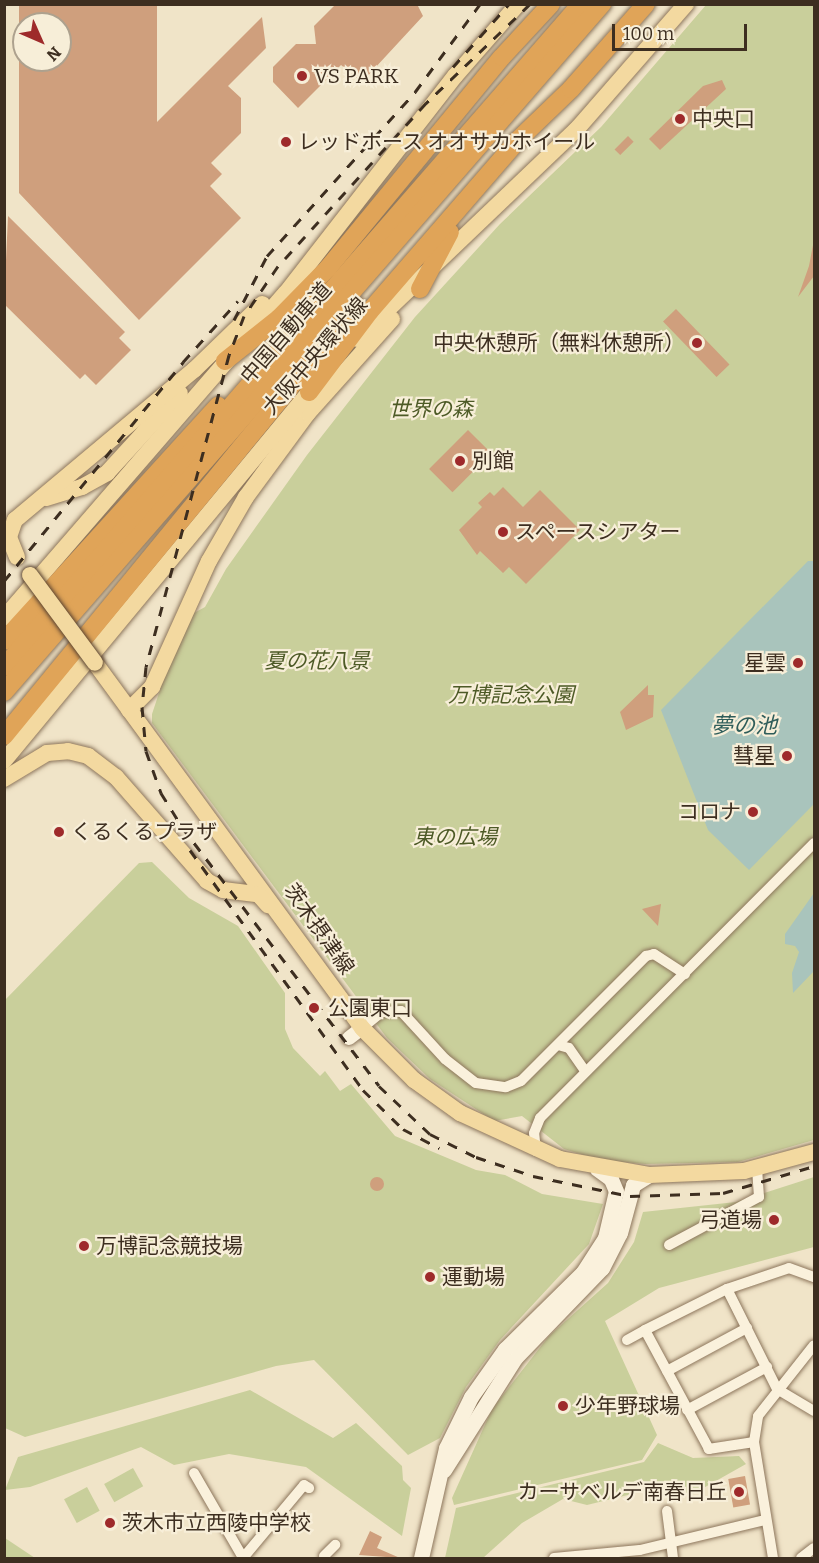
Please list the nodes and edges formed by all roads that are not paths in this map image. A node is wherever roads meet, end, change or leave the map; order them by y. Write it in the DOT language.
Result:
graph roads {
  1 [pos="519,4"];
  2 [pos="551,4"];
  3 [pos="581,4"];
  4 [pos="602,4"];
  5 [pos="646,4"];
  6 [pos="686,4"];
  7 [pos="559,54"];
  8 [pos="571,88"];
  9 [pos="440,167"];
  10 [pos="506,196"];
  11 [pos="342,224"];
  12 [pos="431,266"];
  13 [pos="420,289"];
  14 [pos="225,361"];
  15 [pos="309,392"];
  16 [pos="34,503"];
  17 [pos="4,542"];
  18 [pos="17,557"];
  19 [pos="4,618"];
  20 [pos="4,641"];
  21 [pos="4,667"];
  22 [pos="4,692"];
  23 [pos="129,710"];
  24 [pos="4,736"];
  25 [pos="4,761"];
  26 [pos="4,779"];
  27 [pos="814,843"];
  28 [pos="285,922"];
  29 [pos="685,974"];
  30 [pos="355,1033"];
  31 [pos="558,1045"];
  32 [pos="586,1072"];
  33 [pos="536,1151"];
  34 [pos="814,1152"];
  35 [pos="757,1168"];
  36 [pos="597,1169"];
  37 [pos="649,1175"];
  38 [pos="669,1245"];
  39 [pos="814,1277"];
  40 [pos="727,1289"];
  41 [pos="747,1328"];
  42 [pos="645,1330"];
  43 [pos="627,1340"];
  44 [pos="814,1345"];
  45 [pos="767,1367"];
  46 [pos="667,1371"];
  47 [pos="777,1389"];
  48 [pos="687,1410"];
  49 [pos="814,1411"];
  50 [pos="754,1442"];
  51 [pos="194,1473"];
  52 [pos="439,1477"];
  53 [pos="309,1488"];
  54 [pos="667,1511"];
  55 [pos="765,1520"];
  56 [pos="672,1540"];
  57 [pos="814,1548"];
  58 [pos="640,1554"];
  59 [pos="567,1557"];
  60 [pos="243,1558"];
  61 [pos="422,1558"];
  62 [pos="554,1558"];
  63 [pos="673,1558"];
  64 [pos="773,1558"];
  65 [pos="801,1558"];
  1 -- 11 [label="main road"];
  2 -- 14 [label="highway"];
  3 -- 9 [label="highway, 中国自動車道"];
  4 -- 7 [label="highway, 中国自動車道"];
  5 -- 8 [label="highway"];
  6 -- 10 [label="main road, 大阪中央環状線"];
  7 -- 22 [label="highway, 中国自動車道"];
  7 -- 24 [label="highway"];
  8 -- 12 [label="highway"];
  8 -- 15 [label="highway"];
  9 -- 20 [label="highway"];
  9 -- 21 [label="highway, 中国自動車道"];
  10 -- 12 [label="main road, 大阪中央環状線"];
  10 -- 13 [label="main road"];
  11 -- 14 [label="main road"];
  11 -- 16 [label="main road"];
  12 -- 13 [label="highway"];
  12 -- 15 [label="main road, 大阪中央環状線"];
  13 -- 23 [label="main road"];
  14 -- 16 [label="main road"];
  14 -- 19 [label="main road"];
  15 -- 25 [label="main road, 大阪中央環状線"];
  16 -- 18 [label="main road"];
  17 -- 18 [label="main road, 茨木摂津線"];
  18 -- 23 [label="main road, 茨木摂津線, bridge"];
  23 -- 28 [label="main road, 茨木摂津線"];
  26 -- 28 [label="main road"];
  27 -- 29 [label="street"];
  28 -- 30 [label="main road, 茨木摂津線"];
  29 -- 31 [label="street"];
  29 -- 32 [label="street"];
  30 -- 31 [label="street"];
  30 -- 33 [label="main road, 茨木摂津線"];
  31 -- 32 [label="street"];
  32 -- 33 [label="street"];
  33 -- 36 [label="main road, 茨木摂津線"];
  34 -- 35 [label="main road, 茨木摂津線"];
  35 -- 37 [label="main road, 茨木摂津線"];
  35 -- 38 [label="street"];
  36 -- 37 [label="main road, 茨木摂津線"];
  36 -- 52 [label="main road"];
  37 -- 52 [label="main road"];
  39 -- 40 [label="street"];
  40 -- 41 [label="street"];
  40 -- 42 [label="street"];
  41 -- 45 [label="street"];
  41 -- 46 [label="street"];
  42 -- 43 [label="street"];
  42 -- 46 [label="street"];
  44 -- 47 [label="street"];
  45 -- 47 [label="street"];
  45 -- 48 [label="street"];
  46 -- 48 [label="street"];
  47 -- 49 [label="street"];
  47 -- 50 [label="street"];
  48 -- 50 [label="street"];
  50 -- 55 [label="street"];
  51 -- 60 [label="street"];
  52 -- 61 [label="main road"];
  53 -- 60 [label="street"];
  54 -- 56 [label="street"];
  55 -- 56 [label="street"];
  55 -- 64 [label="street"];
  56 -- 58 [label="street"];
  56 -- 63 [label="street"];
  57 -- 65 [label="street"];
  58 -- 59 [label="street"];
  59 -- 62 [label="street"];
}
